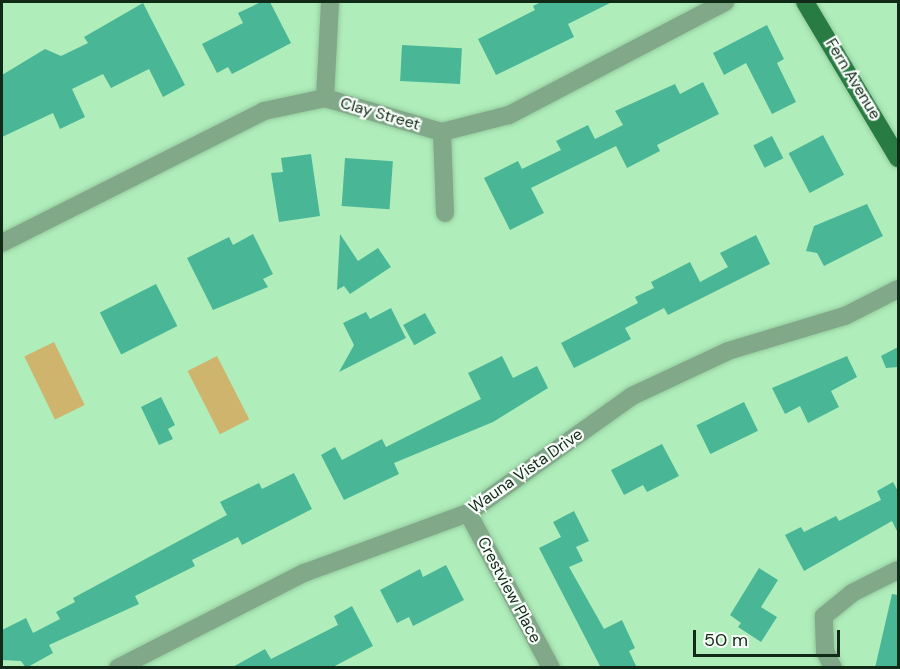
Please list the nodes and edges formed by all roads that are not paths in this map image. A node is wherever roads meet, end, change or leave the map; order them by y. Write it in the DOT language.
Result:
graph roads {
  1 [pos="330,2"];
  2 [pos="725,2"];
  3 [pos="804,2"];
  4 [pos="325,98"];
  5 [pos="442,132"];
  6 [pos="898,158"];
  7 [pos="445,213"];
  8 [pos="2,243"];
  9 [pos="898,289"];
  10 [pos="468,513"];
  11 [pos="898,570"];
  12 [pos="118,668"];
  13 [pos="551,668"];
  14 [pos="832,668"];
  1 -- 4 [label="street"];
  2 -- 5 [label="street, Clay Street"];
  3 -- 6 [label="main road, Fern Avenue"];
  4 -- 5 [label="street, Clay Street"];
  4 -- 8 [label="street, Clay Street"];
  5 -- 7 [label="street"];
  9 -- 10 [label="street, Wauna Vista Drive"];
  10 -- 12 [label="street, Wauna Vista Drive"];
  10 -- 13 [label="street, Crestview Place"];
  11 -- 14 [label="street"];
}
